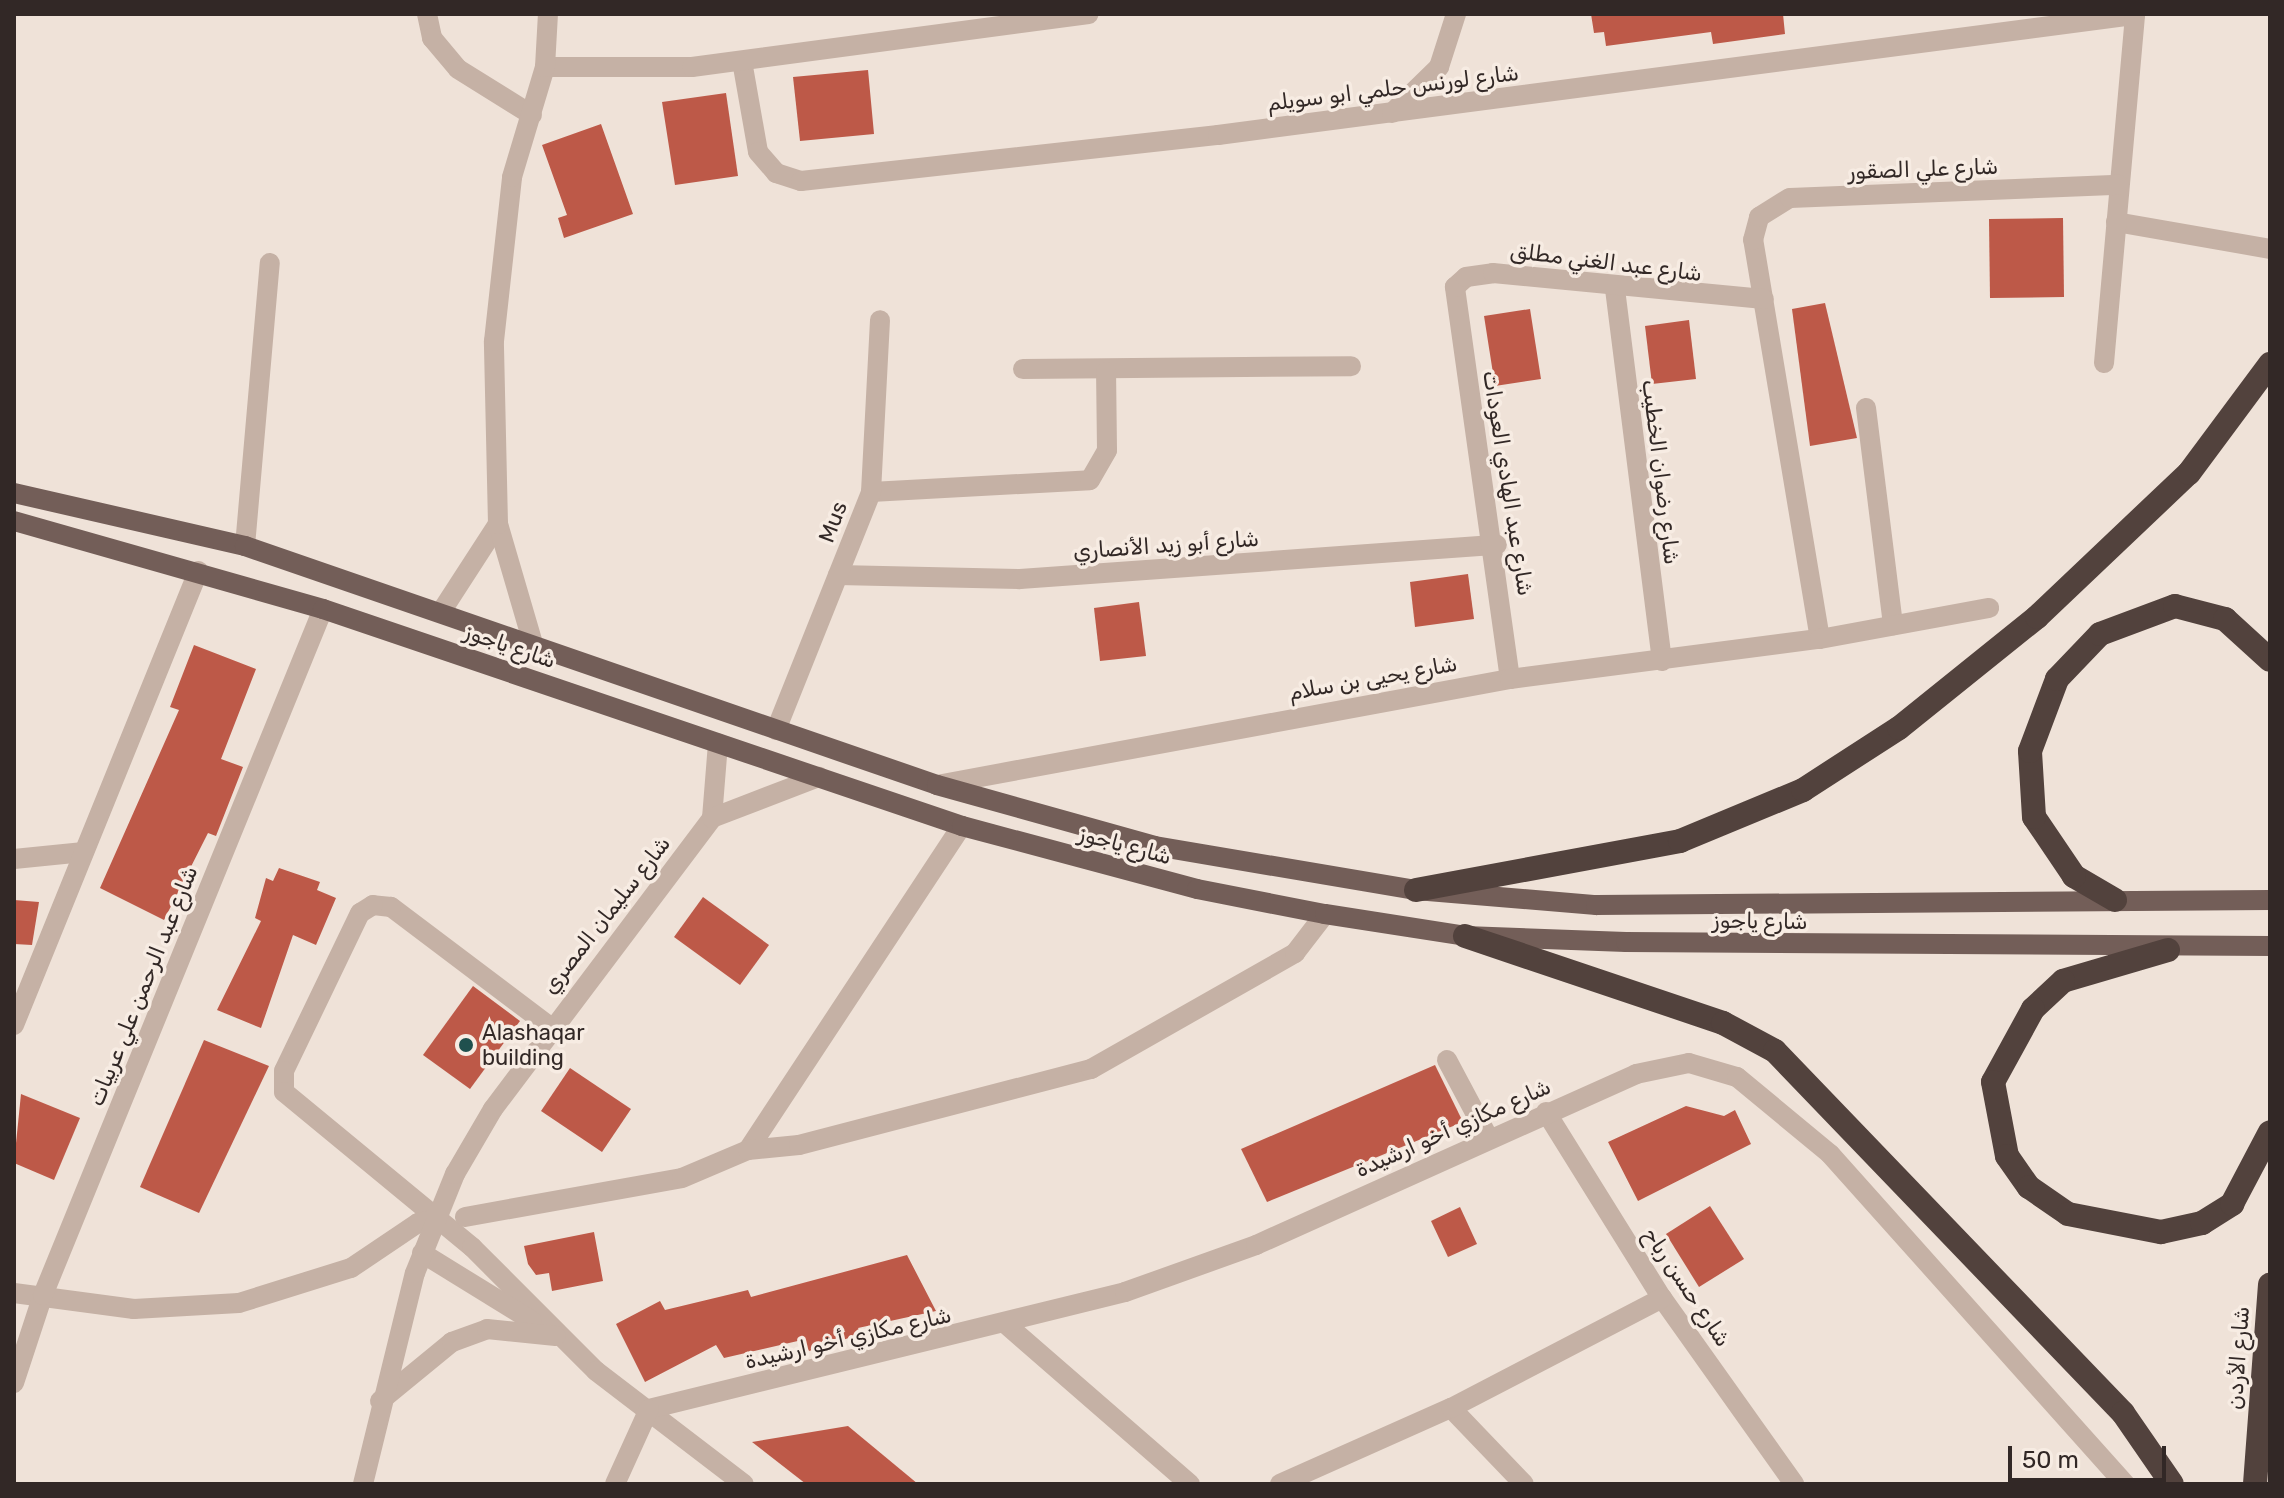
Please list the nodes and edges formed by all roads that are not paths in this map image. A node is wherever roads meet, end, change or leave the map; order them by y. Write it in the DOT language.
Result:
graph roads {
  1 [pos="427,14"];
  2 [pos="548,14"];
  3 [pos="1088,14"];
  4 [pos="1456,14"];
  5 [pos="2135,14"];
  6 [pos="742,61"];
  7 [pos="545,67"];
  8 [pos="1392,113"];
  9 [pos="532,115"];
  10 [pos="2119,185"];
  11 [pos="2116,222"];
  12 [pos="2270,249"];
  13 [pos="270,263"];
  14 [pos="1615,289"];
  15 [pos="1454,296"];
  16 [pos="1764,299"];
  17 [pos="880,320"];
  18 [pos="2104,363"];
  19 [pos="2270,364"];
  20 [pos="1351,366"];
  21 [pos="1023,369"];
  22 [pos="1106,372"];
  23 [pos="1866,408"];
  24 [pos="871,492"];
  25 [pos="14,493"];
  26 [pos="14,521"];
  27 [pos="498,524"];
  28 [pos="1497,545"];
  29 [pos="245,546"];
  30 [pos="198,571"];
  31 [pos="838,575"];
  32 [pos="1989,608"];
  33 [pos="323,609"];
  34 [pos="441,612"];
  35 [pos="1893,625"];
  36 [pos="1820,639"];
  37 [pos="534,647"];
  38 [pos="2270,660"];
  39 [pos="1662,661"];
  40 [pos="1510,679"];
  41 [pos="776,730"];
  42 [pos="718,743"];
  43 [pos="819,777"];
  44 [pos="937,785"];
  45 [pos="712,818"];
  46 [pos="962,826"];
  47 [pos="84,852"];
  48 [pos="14,859"];
  49 [pos="1416,890"];
  50 [pos="2115,900"];
  51 [pos="2268,900"];
  52 [pos="1325,914"];
  53 [pos="1465,936"];
  54 [pos="2267,946"];
  55 [pos="2168,950"];
  56 [pos="16,1015"];
  57 [pos="549,1026"];
  58 [pos="1447,1060"];
  59 [pos="1546,1112"];
  60 [pos="2270,1132"];
  61 [pos="1488,1137"];
  62 [pos="748,1150"];
  63 [pos="455,1174"];
  64 [pos="465,1217"];
  65 [pos="437,1219"];
  66 [pos="472,1247"];
  67 [pos="422,1253"];
  68 [pos="2270,1285"];
  69 [pos="14,1293"];
  70 [pos="43,1295"];
  71 [pos="1662,1298"];
  72 [pos="1008,1326"];
  73 [pos="556,1336"];
  74 [pos="14,1383"];
  75 [pos="379,1402"];
  76 [pos="1451,1408"];
  77 [pos="649,1409"];
  78 [pos="363,1484"];
  79 [pos="615,1484"];
  80 [pos="744,1484"];
  81 [pos="1190,1484"];
  82 [pos="1280,1484"];
  83 [pos="1524,1484"];
  84 [pos="1794,1484"];
  85 [pos="2125,1484"];
  86 [pos="2172,1484"];
  87 [pos="2255,1484"];
  1 -- 9 [label="street"];
  2 -- 7 [label="street"];
  3 -- 6 [label="street"];
  4 -- 8 [label="street"];
  5 -- 8 [label="street, شارع لورنس حلمي ابو سويلم"];
  5 -- 10 [label="street"];
  6 -- 7 [label="street"];
  6 -- 8 [label="street, شارع لورنس حلمي ابو سويلم"];
  7 -- 9 [label="street"];
  9 -- 27 [label="street"];
  10 -- 11 [label="street"];
  10 -- 16 [label="street, شارع علي الصقور"];
  11 -- 12 [label="street"];
  11 -- 18 [label="street"];
  13 -- 29 [label="street"];
  14 -- 15 [label="street, شارع عبد الغني مطلق"];
  14 -- 16 [label="street, شارع عبد الغني مطلق"];
  14 -- 39 [label="street, شارع رضوان الخطيب"];
  15 -- 28 [label="street, شارع عبد الهادي العودات"];
  16 -- 36 [label="street"];
  17 -- 24 [label="street, Mus"];
  19 -- 49 [label="highway"];
  20 -- 22 [label="street"];
  21 -- 22 [label="street"];
  22 -- 24 [label="street"];
  23 -- 35 [label="street"];
  24 -- 31 [label="street, Mus"];
  25 -- 29 [label="main road, شارع ياجوز"];
  26 -- 30 [label="main road, شارع ياجوز"];
  27 -- 34 [label="street"];
  27 -- 37 [label="street"];
  28 -- 31 [label="street, شارع أبو زيد الأنصاري"];
  28 -- 40 [label="street, شارع عبد الهادي العودات"];
  29 -- 34 [label="main road, شارع ياجوز"];
  30 -- 33 [label="main road, شارع ياجوز"];
  30 -- 47 [label="street"];
  31 -- 41 [label="street, Mus"];
  32 -- 35 [label="street, شارع يحيى بن سلام"];
  33 -- 42 [label="main road, شارع ياجوز"];
  33 -- 70 [label="street, شارع عبد الرحمن علي عربيات"];
  34 -- 37 [label="main road, شارع ياجوز"];
  35 -- 36 [label="street, شارع يحيى بن سلام"];
  36 -- 39 [label="street, شارع يحيى بن سلام"];
  37 -- 41 [label="main road, شارع ياجوز"];
  38 -- 50 [label="highway"];
  39 -- 40 [label="street, شارع يحيى بن سلام"];
  40 -- 44 [label="street, شارع يحيى بن سلام"];
  41 -- 44 [label="main road, شارع ياجوز"];
  42 -- 43 [label="main road, شارع ياجوز"];
  42 -- 45 [label="street"];
  43 -- 45 [label="street"];
  43 -- 46 [label="main road, شارع ياجوز"];
  44 -- 49 [label="main road, شارع ياجوز"];
  45 -- 57 [label="street, شارع سليمان المصري"];
  46 -- 52 [label="main road, شارع ياجوز"];
  46 -- 62 [label="street"];
  47 -- 48 [label="street"];
  47 -- 56 [label="street"];
  49 -- 50 [label="main road, شارع ياجوز"];
  50 -- 51 [label="main road, شارع ياجوز"];
  52 -- 53 [label="main road, شارع ياجوز"];
  52 -- 62 [label="street"];
  53 -- 55 [label="main road, شارع ياجوز"];
  53 -- 86 [label="highway"];
  54 -- 55 [label="main road, شارع ياجوز"];
  55 -- 60 [label="highway"];
  57 -- 63 [label="street, شارع سليمان المصري"];
  57 -- 65 [label="street"];
  58 -- 61 [label="street"];
  59 -- 61 [label="street, شارع مكازي أخو ارشيدة"];
  59 -- 71 [label="street, شارع حسن رباح"];
  59 -- 85 [label="street, شارع مكازي أخو ارشيدة"];
  61 -- 72 [label="street, شارع مكازي أخو ارشيدة"];
  62 -- 64 [label="street"];
  63 -- 64 [label="street"];
  63 -- 65 [label="street, شارع سليمان المصري"];
  64 -- 66 [label="street"];
  65 -- 66 [label="street"];
  65 -- 67 [label="street, شارع سليمان المصري"];
  65 -- 70 [label="street"];
  66 -- 73 [label="street"];
  67 -- 73 [label="street"];
  67 -- 75 [label="street, شارع سليمان المصري"];
  68 -- 87 [label="highway, شارع الأردن"];
  69 -- 70 [label="street"];
  70 -- 74 [label="street, شارع عبد الرحمن علي عربيات"];
  71 -- 76 [label="street"];
  71 -- 84 [label="street, شارع حسن رباح"];
  72 -- 77 [label="street, شارع مكازي أخو ارشيدة"];
  72 -- 81 [label="street"];
  73 -- 75 [label="street"];
  73 -- 77 [label="street"];
  75 -- 78 [label="street, شارع سليمان المصري"];
  76 -- 82 [label="street"];
  76 -- 83 [label="street"];
  77 -- 79 [label="street"];
  77 -- 80 [label="street"];
}
